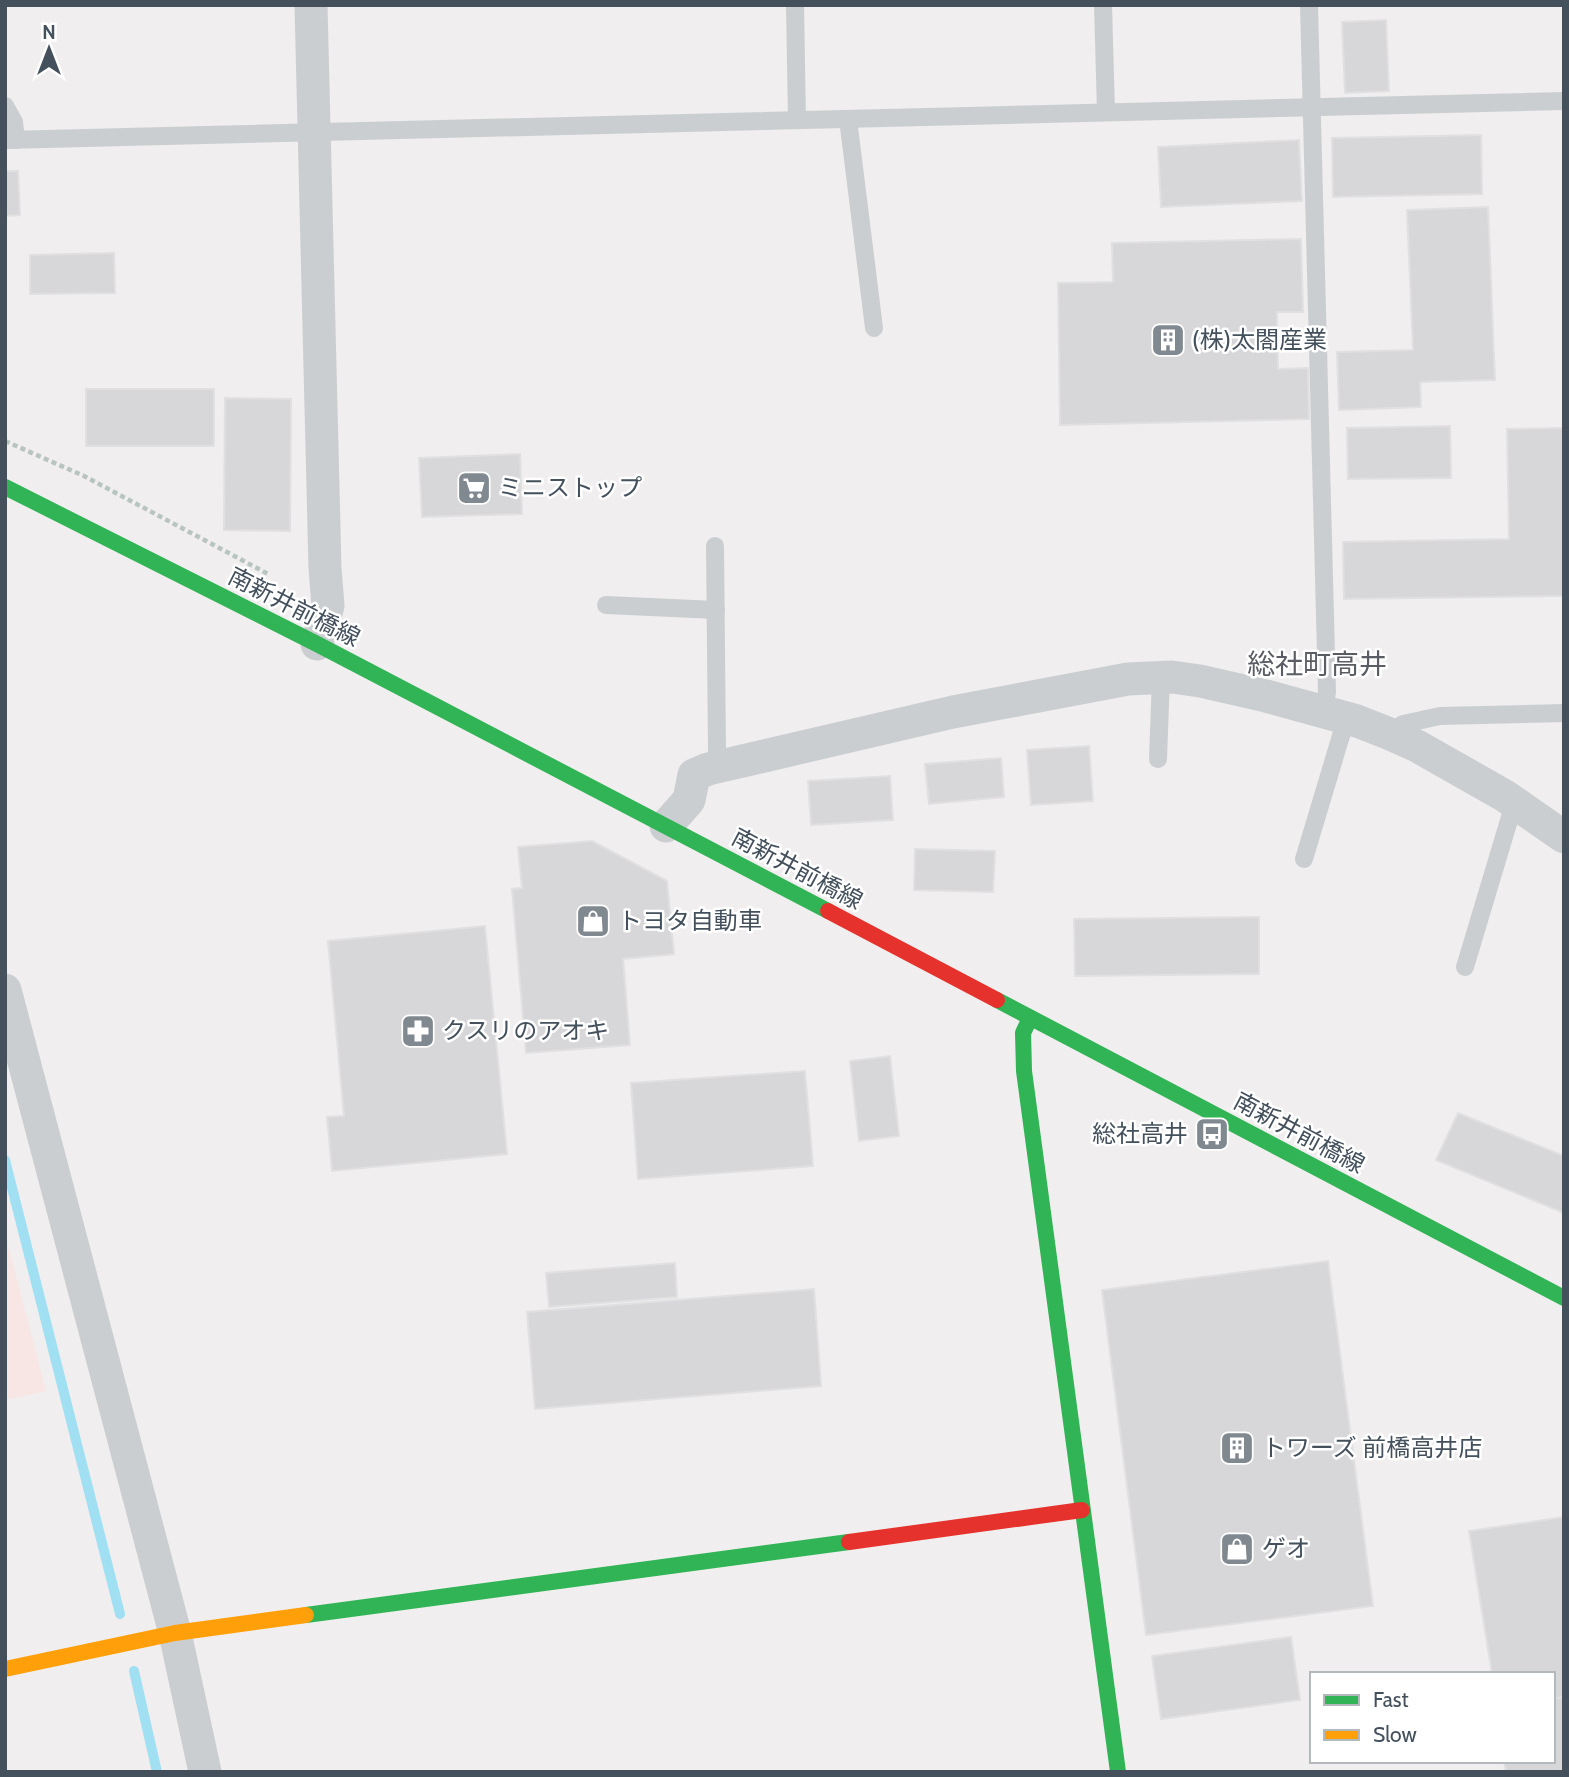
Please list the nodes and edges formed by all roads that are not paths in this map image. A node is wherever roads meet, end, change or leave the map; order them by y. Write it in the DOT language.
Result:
graph roads {
  1 [pos="311,5"];
  2 [pos="795,5"];
  3 [pos="1103,5"];
  4 [pos="1309,5"];
  5 [pos="1564,102"];
  6 [pos="5,106"];
  7 [pos="1311,107"];
  8 [pos="1106,112"];
  9 [pos="848,119"];
  10 [pos="797,120"];
  11 [pos="314,132"];
  12 [pos="11,140"];
  13 [pos="874,328"];
  14 [pos="5,487"];
  15 [pos="715,546"];
  16 [pos="606,605"];
  17 [pos="716,610"];
  18 [pos="317,644"];
  19 [pos="1161,677"];
  20 [pos="1564,713"];
  21 [pos="1335,716"];
  22 [pos="1390,734"];
  23 [pos="1158,759"];
  24 [pos="721,766"];
  25 [pos="1520,806"];
  26 [pos="666,826"];
  27 [pos="1564,837"];
  28 [pos="1304,859"];
  29 [pos="1465,967"];
  30 [pos="5,990"];
  31 [pos="1030,1018"];
  32 [pos="1564,1298"];
  33 [pos="1082,1510"];
  34 [pos="175,1633"];
  35 [pos="5,1669"];
  36 [pos="205,1772"];
  37 [pos="1118,1772"];
  1 -- 11 [label="street"];
  2 -- 10 [label="lane"];
  3 -- 8 [label="lane"];
  4 -- 7 [label="lane"];
  5 -- 7 [label="lane"];
  6 -- 12 [label="lane"];
  7 -- 8 [label="lane"];
  7 -- 21 [label="lane"];
  8 -- 9 [label="lane"];
  9 -- 10 [label="lane"];
  9 -- 13 [label="lane"];
  10 -- 11 [label="lane"];
  11 -- 12 [label="lane"];
  11 -- 18 [label="street"];
  14 -- 18 [label="street, 南新井前橋線"];
  15 -- 17 [label="lane"];
  16 -- 17 [label="lane"];
  17 -- 24 [label="lane"];
  18 -- 26 [label="street, 南新井前橋線"];
  19 -- 21 [label="street"];
  19 -- 23 [label="lane"];
  19 -- 24 [label="street"];
  20 -- 22 [label="lane"];
  21 -- 22 [label="street"];
  21 -- 28 [label="lane"];
  22 -- 25 [label="street"];
  24 -- 26 [label="street"];
  25 -- 27 [label="street"];
  25 -- 29 [label="lane"];
  26 -- 31 [label="street, 南新井前橋線"];
  30 -- 34 [label="street"];
  31 -- 32 [label="street, 南新井前橋線"];
  31 -- 33 [label="street"];
  33 -- 34 [label="street"];
  33 -- 37 [label="street"];
  34 -- 35 [label="street"];
  34 -- 36 [label="street"];
}
